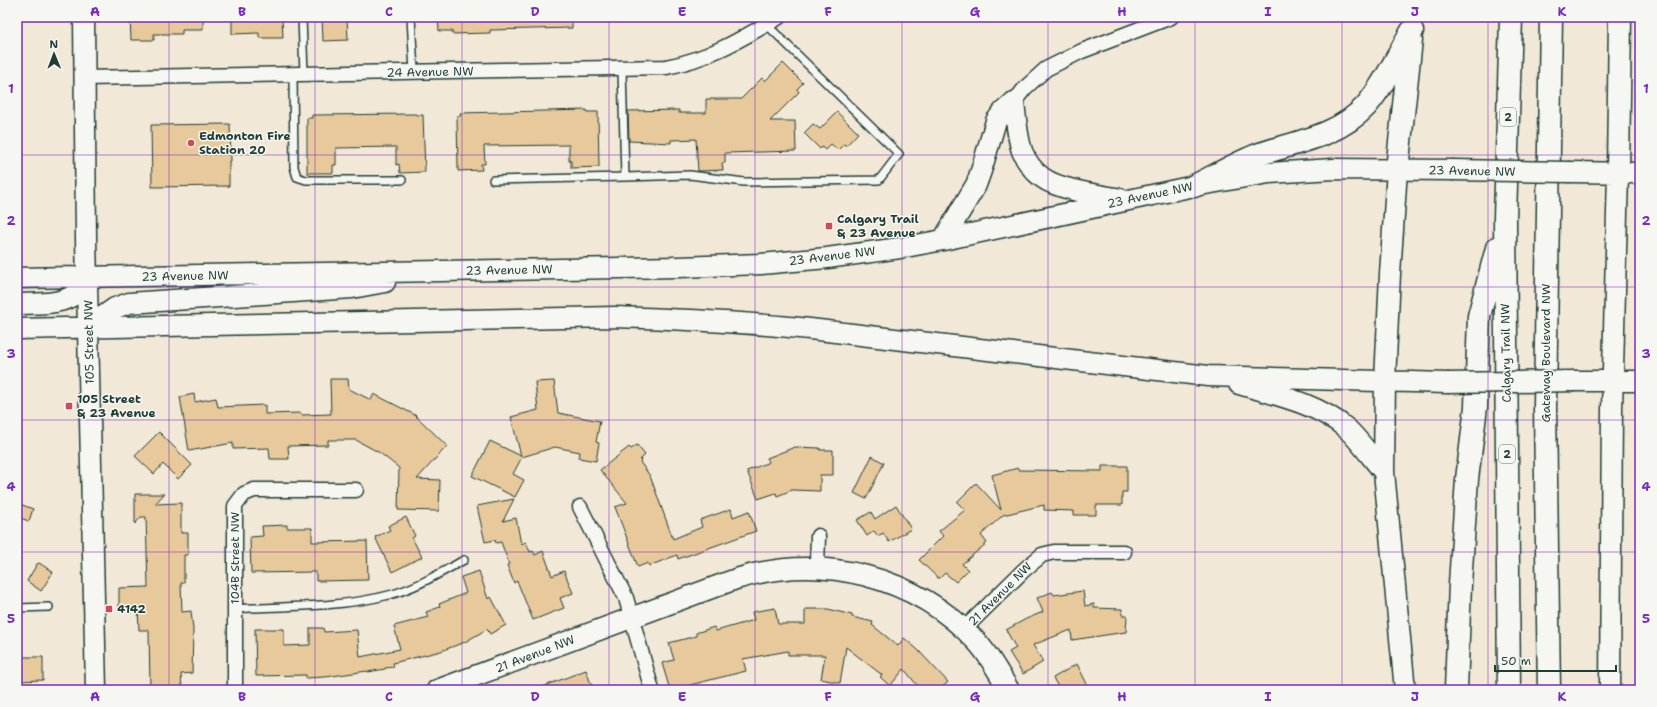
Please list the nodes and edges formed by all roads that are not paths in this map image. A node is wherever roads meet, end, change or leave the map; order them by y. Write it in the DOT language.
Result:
graph roads {
  1 [pos="84,17"];
  2 [pos="302,17"];
  3 [pos="411,17"];
  4 [pos="779,17"];
  5 [pos="1171,17"];
  6 [pos="1511,17"];
  7 [pos="1551,17"];
  8 [pos="1620,17"];
  9 [pos="764,21"];
  10 [pos="1413,24"];
  11 [pos="622,69"];
  12 [pos="414,72"];
  13 [pos="298,75"];
  14 [pos="84,78"];
  15 [pos="1014,102"];
  16 [pos="1397,170"];
  17 [pos="1618,173"];
  18 [pos="1640,174"];
  19 [pos="625,176"];
  20 [pos="402,180"];
  21 [pos="494,180"];
  22 [pos="1194,186"];
  23 [pos="1126,201"];
  24 [pos="1505,218"];
  25 [pos="943,240"];
  26 [pos="434,272"];
  27 [pos="87,277"];
  28 [pos="17,278"];
  29 [pos="17,304"];
  30 [pos="88,327"];
  31 [pos="17,328"];
  32 [pos="1208,376"];
  33 [pos="1385,381"];
  34 [pos="1639,381"];
  35 [pos="1613,382"];
  36 [pos="1384,472"];
  37 [pos="356,490"];
  38 [pos="580,507"];
  39 [pos="818,536"];
  40 [pos="1124,552"];
  41 [pos="464,560"];
  42 [pos="817,568"];
  43 [pos="49,607"];
  44 [pos="17,608"];
  45 [pos="234,609"];
  46 [pos="632,616"];
  47 [pos="964,630"];
  48 [pos="96,690"];
  49 [pos="235,690"];
  50 [pos="437,690"];
  51 [pos="652,690"];
  52 [pos="1009,690"];
  53 [pos="1405,690"];
  54 [pos="1456,690"];
  55 [pos="1509,690"];
  56 [pos="1548,690"];
  57 [pos="1610,690"];
  1 -- 14 [label="main road, 105 Street NW"];
  2 -- 13 [label="lane"];
  3 -- 12 [label="lane"];
  4 -- 9 [label="street, 24 Avenue NW"];
  5 -- 15 [label="street"];
  6 -- 24 [label="highway, Calgary Trail NW / 2"];
  7 -- 56 [label="highway, Gateway Boulevard NW"];
  8 -- 17 [label="highway"];
  9 -- 11 [label="street, 24 Avenue NW"];
  9 -- 19 [label="lane"];
  10 -- 16 [label="highway"];
  10 -- 22 [label="highway"];
  11 -- 12 [label="street, 24 Avenue NW"];
  11 -- 19 [label="lane"];
  12 -- 13 [label="street, 24 Avenue NW"];
  13 -- 14 [label="street, 24 Avenue NW"];
  13 -- 20 [label="lane"];
  14 -- 27 [label="main road, 105 Street NW"];
  15 -- 23 [label="main road"];
  15 -- 25 [label="main road"];
  16 -- 17 [label="main road, 23 Avenue NW, bridge"];
  16 -- 22 [label="main road, 23 Avenue NW"];
  16 -- 33 [label="main road"];
  17 -- 18 [label="main road, 23 Avenue NW"];
  17 -- 35 [label="main road"];
  19 -- 21 [label="lane"];
  22 -- 23 [label="main road, 23 Avenue NW"];
  23 -- 25 [label="main road, 23 Avenue NW"];
  24 -- 54 [label="highway"];
  24 -- 55 [label="highway, Calgary Trail NW / 2"];
  25 -- 26 [label="main road, 23 Avenue NW"];
  26 -- 27 [label="main road, 23 Avenue NW"];
  26 -- 30 [label="main road"];
  27 -- 28 [label="main road, 23 Avenue NW"];
  27 -- 29 [label="main road"];
  27 -- 30 [label="main road, 105 Street NW"];
  30 -- 31 [label="main road"];
  30 -- 32 [label="main road"];
  30 -- 48 [label="main road, 105 Street NW"];
  32 -- 33 [label="main road"];
  32 -- 36 [label="main road"];
  33 -- 35 [label="main road, bridge"];
  33 -- 36 [label="main road"];
  34 -- 35 [label="main road"];
  35 -- 57 [label="main road"];
  36 -- 53 [label="main road"];
  37 -- 45 [label="street, 104B Street NW"];
  38 -- 46 [label="street"];
  39 -- 42 [label="street"];
  40 -- 47 [label="street, 21 Avenue NW"];
  41 -- 45 [label="lane"];
  42 -- 46 [label="main road, 21 Avenue NW"];
  42 -- 47 [label="main road, 21 Avenue NW"];
  43 -- 44 [label="lane"];
  45 -- 49 [label="street, 104B Street NW"];
  46 -- 50 [label="main road, 21 Avenue NW"];
  46 -- 51 [label="street"];
  47 -- 52 [label="main road"];
}
